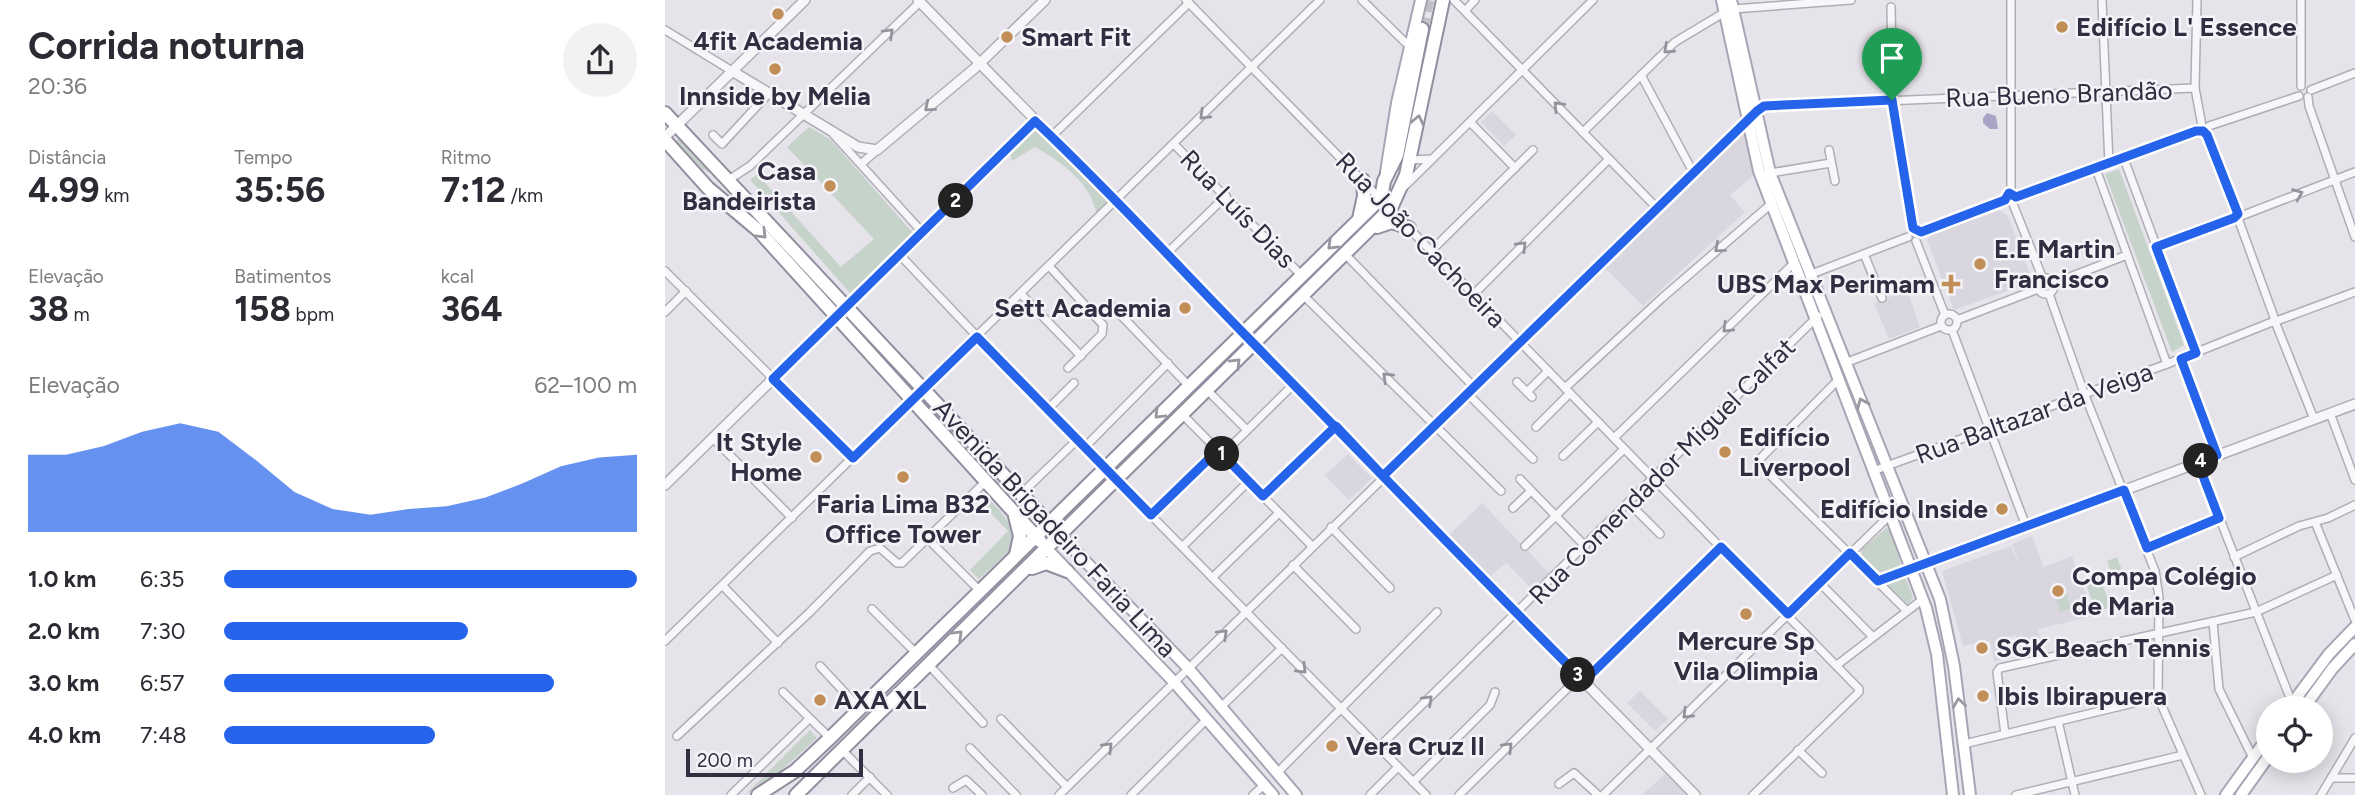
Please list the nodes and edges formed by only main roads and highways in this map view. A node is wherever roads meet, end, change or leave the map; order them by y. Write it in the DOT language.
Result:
graph roads {
  1 [pos="1421,0"];
  2 [pos="1443,0"];
  3 [pos="1722,0"];
  4 [pos="1730,7"];
  5 [pos="1422,29"];
  6 [pos="665,113"];
  7 [pos="665,138"];
  8 [pos="694,172"];
  9 [pos="730,179"];
  10 [pos="1363,180"];
  11 [pos="1384,181"];
  12 [pos="747,197"];
  13 [pos="729,206"];
  14 [pos="1359,219"];
  15 [pos="1409,228"];
  16 [pos="1370,230"];
  17 [pos="955,423"];
  18 [pos="947,437"];
  19 [pos="958,450"];
  20 [pos="995,466"];
  21 [pos="1024,498"];
  22 [pos="1073,500"];
  23 [pos="1013,512"];
  24 [pos="1049,523"];
  25 [pos="1035,536"];
  26 [pos="1061,536"];
  27 [pos="1047,549"];
  28 [pos="1016,556"];
  29 [pos="1067,571"];
  30 [pos="1022,573"];
  31 [pos="1135,612"];
  32 [pos="1118,624"];
  33 [pos="2355,626"];
  34 [pos="2355,644"];
  35 [pos="2298,696"];
  36 [pos="2312,696"];
  37 [pos="2256,754"];
  38 [pos="1246,764"];
  39 [pos="795,771"];
  40 [pos="1277,773"];
  41 [pos="2257,773"];
  42 [pos="801,791"];
  43 [pos="758,795"];
  44 [pos="771,795"];
  45 [pos="787,795"];
  46 [pos="1273,795"];
  47 [pos="1296,795"];
  48 [pos="1953,795"];
  49 [pos="1970,795"];
  50 [pos="2226,795"];
  51 [pos="2241,795"];
  1 -- 11 [label="main road"];
  16 -- 2 [label="highway, one-way"];
  3 -- 4 [label="main road"];
  4 -- 48 [label="main road"];
  49 -- 4 [label="main road, one-way"];
  5 -- 11 [label="highway"];
  6 -- 9 [label="highway, Avenida Brigadeiro Faria Lima"];
  7 -- 8 [label="highway, Avenida Brigadeiro Faria Lima"];
  8 -- 9 [label="highway"];
  8 -- 13 [label="highway, Avenida Brigadeiro Faria Lima"];
  9 -- 12 [label="highway, Avenida Brigadeiro Faria Lima"];
  10 -- 14 [label="highway"];
  11 -- 14 [label="highway"];
  12 -- 13 [label="highway"];
  12 -- 17 [label="highway, Avenida Brigadeiro Faria Lima"];
  13 -- 18 [label="highway, Avenida Brigadeiro Faria Lima, one-way"];
  14 -- 22 [label="highway, one-way"];
  15 -- 16 [label="highway"];
  26 -- 16 [label="highway, one-way"];
  17 -- 18 [label="highway"];
  17 -- 20 [label="highway, Avenida Brigadeiro Faria Lima"];
  18 -- 19 [label="highway, Avenida Brigadeiro Faria Lima"];
  19 -- 20 [label="highway"];
  19 -- 23 [label="highway, Avenida Brigadeiro Faria Lima"];
  20 -- 21 [label="highway, Avenida Brigadeiro Faria Lima"];
  21 -- 22 [label="highway"];
  21 -- 24 [label="highway, Avenida Brigadeiro Faria Lima"];
  22 -- 24 [label="highway"];
  23 -- 25 [label="highway, Avenida Brigadeiro Faria Lima"];
  23 -- 28 [label="highway"];
  24 -- 25 [label="highway"];
  24 -- 26 [label="highway, Avenida Brigadeiro Faria Lima"];
  25 -- 27 [label="highway, Avenida Brigadeiro Faria Lima"];
  25 -- 28 [label="highway"];
  26 -- 27 [label="highway"];
  26 -- 31 [label="main road, Avenida Brigadeiro Faria Lima"];
  27 -- 29 [label="main road, Avenida Brigadeiro Faria Lima"];
  27 -- 30 [label="highway"];
  28 -- 39 [label="highway"];
  29 -- 30 [label="highway"];
  29 -- 32 [label="main road, Avenida Brigadeiro Faria Lima"];
  42 -- 30 [label="highway, one-way"];
  31 -- 32 [label="main road"];
  31 -- 40 [label="main road, Avenida Brigadeiro Faria Lima"];
  32 -- 38 [label="main road, Avenida Brigadeiro Faria Lima"];
  33 -- 35 [label="main road"];
  34 -- 36 [label="main road"];
  37 -- 50 [label="main road"];
  38 -- 40 [label="main road"];
  38 -- 46 [label="main road, Avenida Brigadeiro Faria Lima"];
  39 -- 43 [label="highway"];
  39 -- 44 [label="highway"];
  40 -- 47 [label="main road, Avenida Brigadeiro Faria Lima"];
  41 -- 51 [label="main road"];
  42 -- 45 [label="highway"];
}
